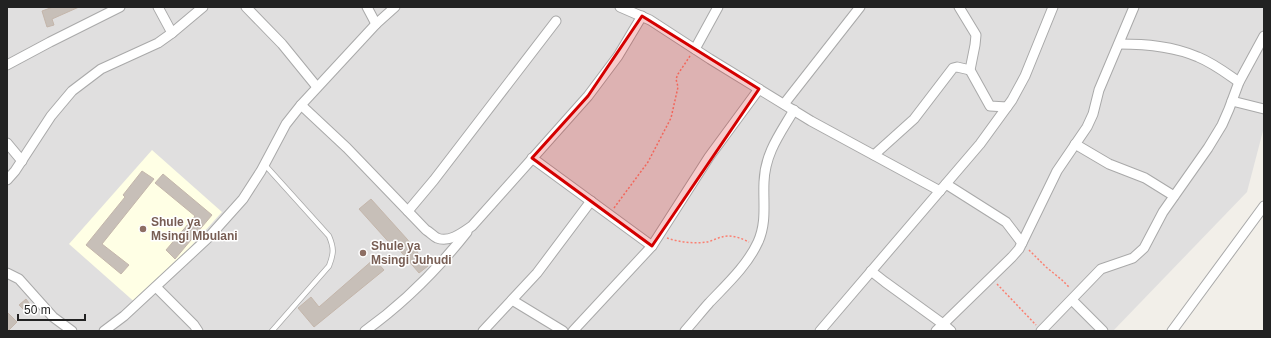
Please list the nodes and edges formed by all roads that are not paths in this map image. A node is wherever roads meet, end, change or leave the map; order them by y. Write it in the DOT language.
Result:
graph roads {
  1 [pos="120,7"];
  2 [pos="158,7"];
  3 [pos="246,7"];
  4 [pos="367,7"];
  5 [pos="395,7"];
  6 [pos="718,7"];
  7 [pos="860,7"];
  8 [pos="959,7"];
  9 [pos="1053,7"];
  10 [pos="1134,7"];
  11 [pos="200,8"];
  12 [pos="623,8"];
  13 [pos="642,16"];
  14 [pos="556,21"];
  15 [pos="376,24"];
  16 [pos="172,33"];
  17 [pos="1264,36"];
  18 [pos="1119,44"];
  19 [pos="695,49"];
  20 [pos="7,65"];
  21 [pos="970,70"];
  22 [pos="1239,82"];
  23 [pos="317,87"];
  24 [pos="759,89"];
  25 [pos="1232,101"];
  26 [pos="784,104"];
  27 [pos="301,105"];
  28 [pos="1007,107"];
  29 [pos="1264,109"];
  30 [pos="794,110"];
  31 [pos="7,144"];
  32 [pos="1075,144"];
  33 [pos="874,155"];
  34 [pos="532,158"];
  35 [pos="22,161"];
  36 [pos="264,165"];
  37 [pos="7,180"];
  38 [pos="946,184"];
  39 [pos="940,191"];
  40 [pos="1174,196"];
  41 [pos="591,201"];
  42 [pos="1264,206"];
  43 [pos="408,210"];
  44 [pos="472,226"];
  45 [pos="1022,243"];
  46 [pos="652,246"];
  47 [pos="871,271"];
  48 [pos="7,273"];
  49 [pos="156,287"];
  50 [pos="1074,298"];
  51 [pos="512,300"];
  52 [pos="53,317"];
  53 [pos="943,324"];
  54 [pos="549,328"];
  55 [pos="60,331"];
  56 [pos="72,331"];
  57 [pos="104,331"];
  58 [pos="198,331"];
  59 [pos="272,331"];
  60 [pos="365,331"];
  61 [pos="483,331"];
  62 [pos="563,331"];
  63 [pos="573,331"];
  64 [pos="685,331"];
  65 [pos="820,331"];
  66 [pos="936,331"];
  67 [pos="951,331"];
  68 [pos="1041,331"];
  69 [pos="1103,331"];
  70 [pos="1172,331"];
  1 -- 20 [label="street"];
  2 -- 16 [label="street"];
  3 -- 23 [label="street"];
  4 -- 15 [label="street"];
  5 -- 15 [label="street"];
  6 -- 19 [label="street"];
  7 -- 26 [label="street"];
  8 -- 21 [label="street"];
  9 -- 28 [label="street"];
  10 -- 18 [label="street"];
  11 -- 16 [label="street"];
  12 -- 13 [label="street"];
  13 -- 19 [label="street"];
  13 -- 34 [label="street"];
  14 -- 43 [label="street"];
  15 -- 23 [label="street"];
  16 -- 35 [label="street"];
  17 -- 22 [label="street"];
  18 -- 22 [label="street"];
  18 -- 32 [label="street"];
  19 -- 24 [label="street"];
  21 -- 28 [label="street"];
  21 -- 33 [label="street"];
  22 -- 25 [label="street"];
  23 -- 27 [label="street"];
  24 -- 26 [label="street"];
  24 -- 46 [label="street"];
  25 -- 29 [label="street"];
  25 -- 40 [label="street"];
  26 -- 30 [label="street"];
  27 -- 36 [label="street"];
  27 -- 43 [label="street"];
  28 -- 38 [label="street"];
  30 -- 33 [label="street"];
  30 -- 64 [label="street"];
  31 -- 35 [label="street"];
  32 -- 40 [label="street"];
  32 -- 45 [label="street"];
  33 -- 39 [label="street"];
  34 -- 41 [label="street"];
  34 -- 44 [label="street"];
  35 -- 37 [label="street"];
  36 -- 49 [label="street"];
  36 -- 59 [label="lane"];
  38 -- 39 [label="street"];
  38 -- 45 [label="street"];
  39 -- 47 [label="street"];
  40 -- 50 [label="street"];
  41 -- 46 [label="street"];
  41 -- 51 [label="street"];
  42 -- 70 [label="street"];
  43 -- 44 [label="street"];
  44 -- 60 [label="street"];
  45 -- 53 [label="street"];
  46 -- 63 [label="street"];
  47 -- 53 [label="street"];
  47 -- 65 [label="street"];
  48 -- 52 [label="street"];
  49 -- 57 [label="street"];
  49 -- 58 [label="street"];
  50 -- 68 [label="street"];
  50 -- 69 [label="street"];
  51 -- 54 [label="street"];
  51 -- 61 [label="street"];
  52 -- 55 [label="street"];
  52 -- 56 [label="street"];
  53 -- 66 [label="street"];
  53 -- 67 [label="street"];
  54 -- 62 [label="street"];
}
